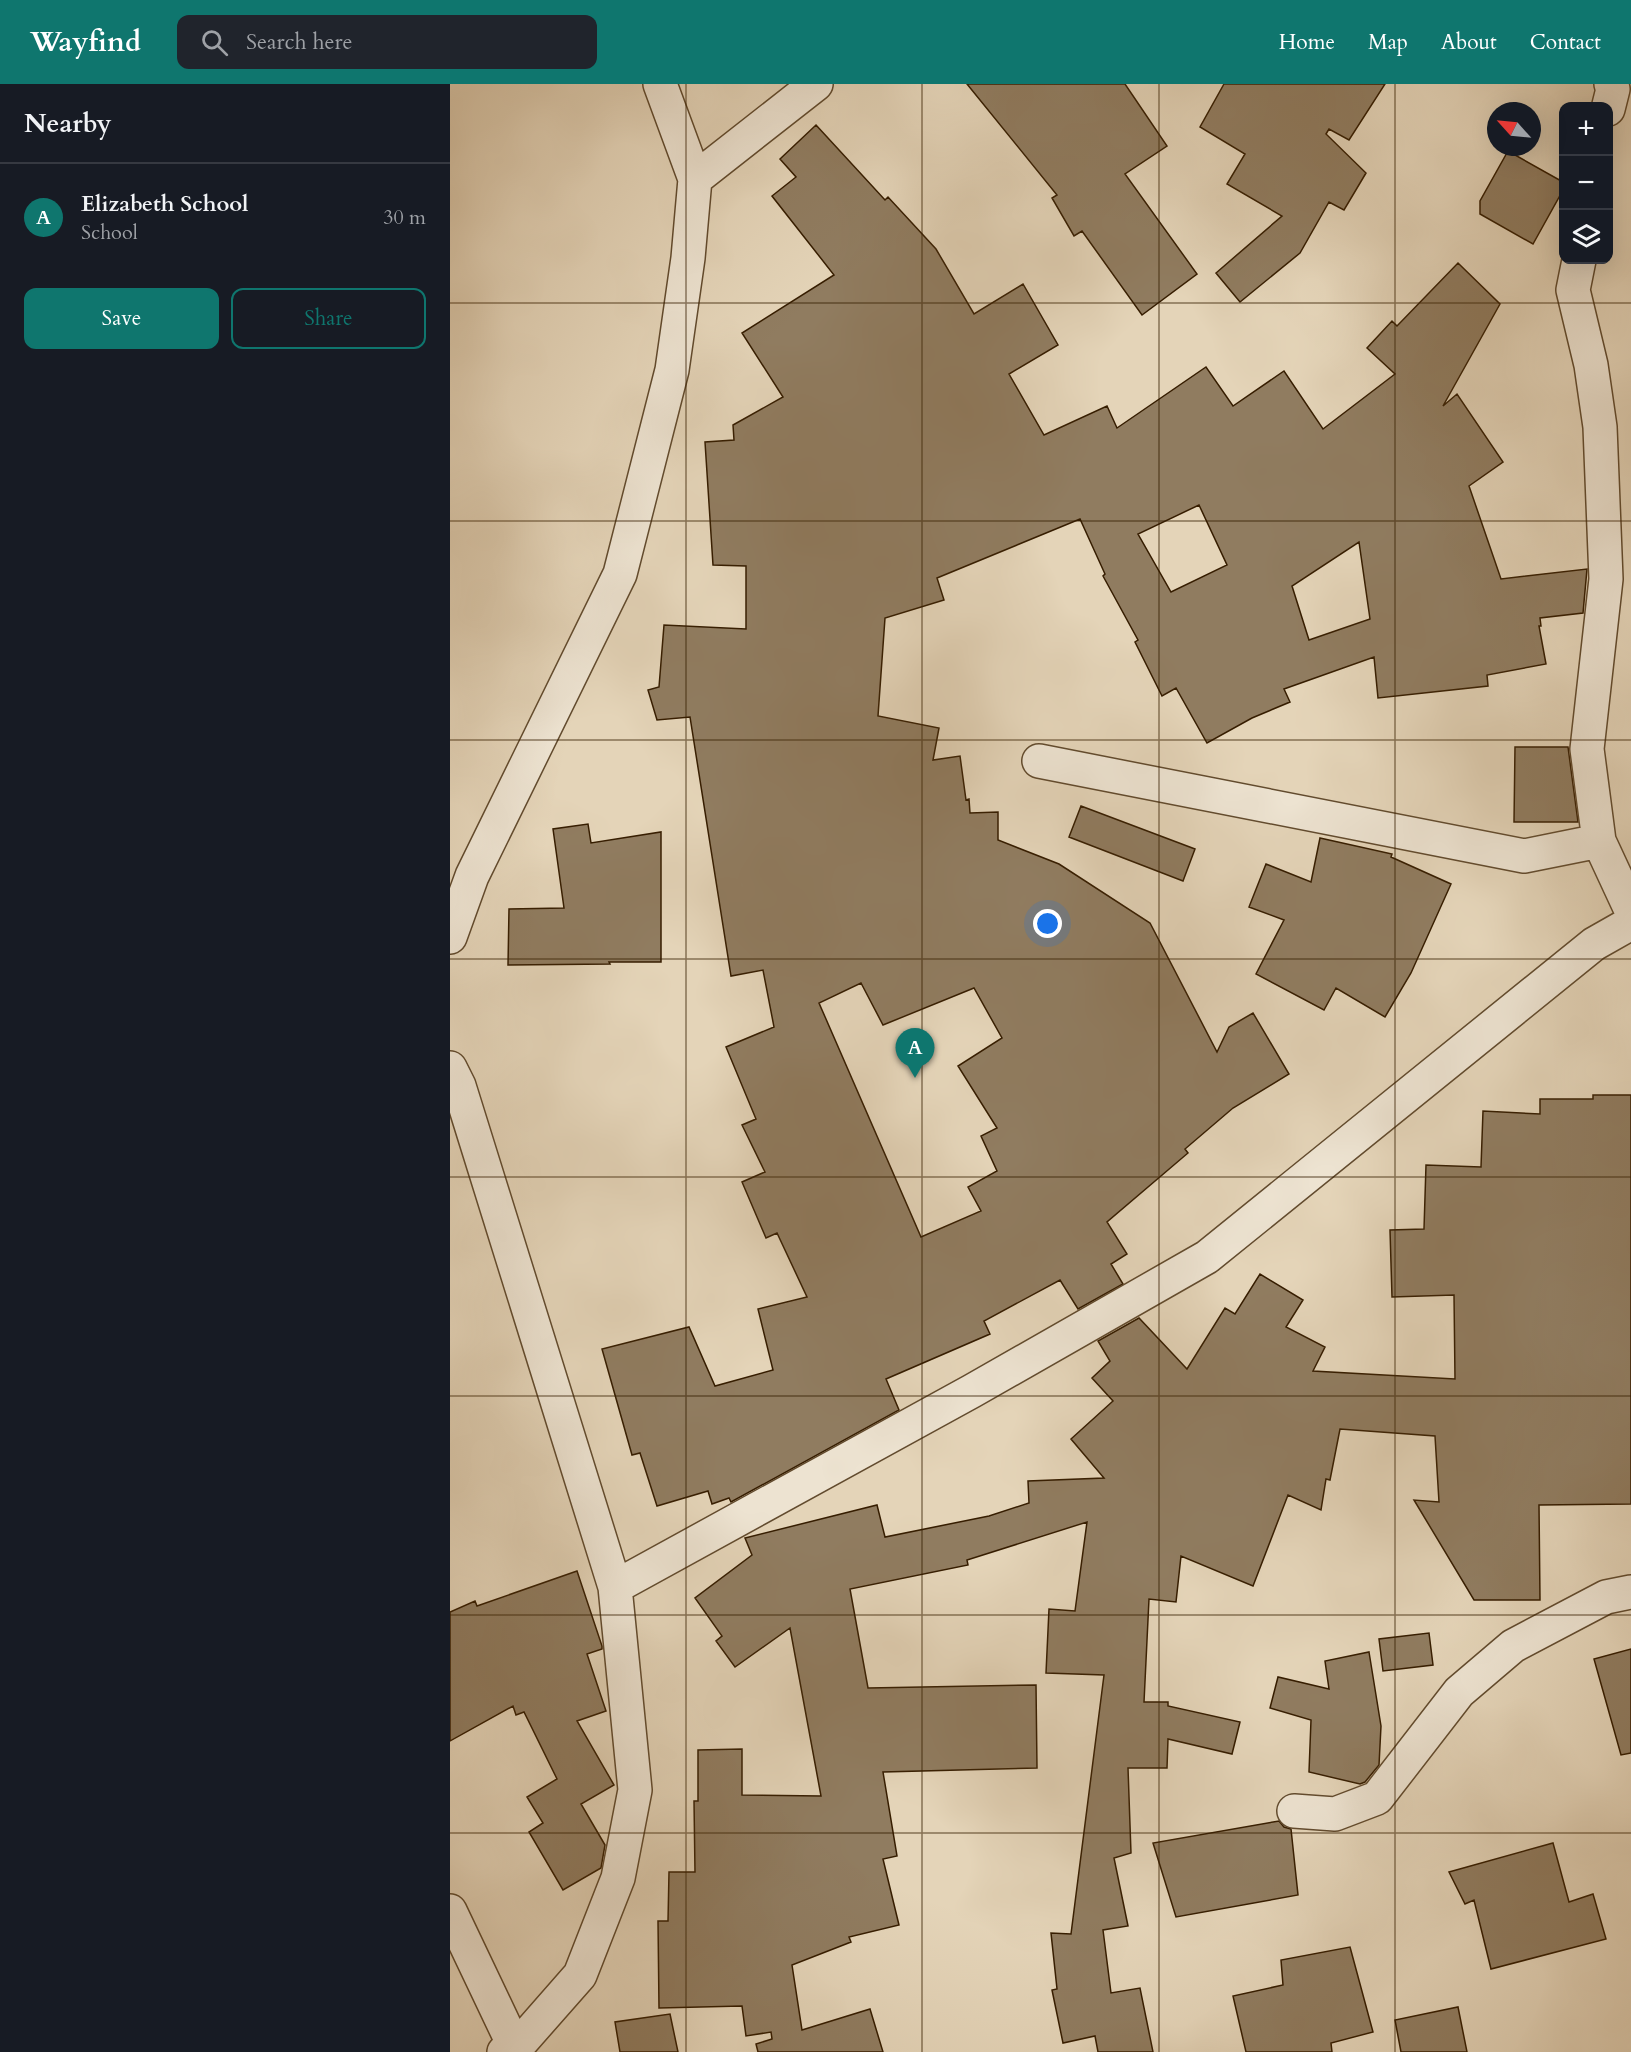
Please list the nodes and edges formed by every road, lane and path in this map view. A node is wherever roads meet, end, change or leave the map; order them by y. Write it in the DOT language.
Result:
graph roads {
  1 [pos="660,84"];
  2 [pos="816,84"];
  3 [pos="1611,84"];
  4 [pos="1610,102"];
  5 [pos="695,179"];
  6 [pos="1578,264"];
  7 [pos="1039,760"];
  8 [pos="1599,841"];
  9 [pos="1631,910"];
  10 [pos="1631,923"];
  11 [pos="450,937"];
  12 [pos="450,1068"];
  13 [pos="615,1587"];
  14 [pos="1631,1592"];
  15 [pos="1293,1811"];
  16 [pos="450,1911"];
  17 [pos="512,2051"];
  1 -- 5 [label="street"];
  2 -- 5 [label="street"];
  3 -- 4 [label="street"];
  5 -- 11 [label="street"];
  6 -- 8 [label="street"];
  7 -- 8 [label="street"];
  8 -- 9 [label="street"];
  10 -- 13 [label="street"];
  12 -- 13 [label="street"];
  13 -- 17 [label="street"];
  14 -- 15 [label="street"];
  16 -- 17 [label="street"];
}
